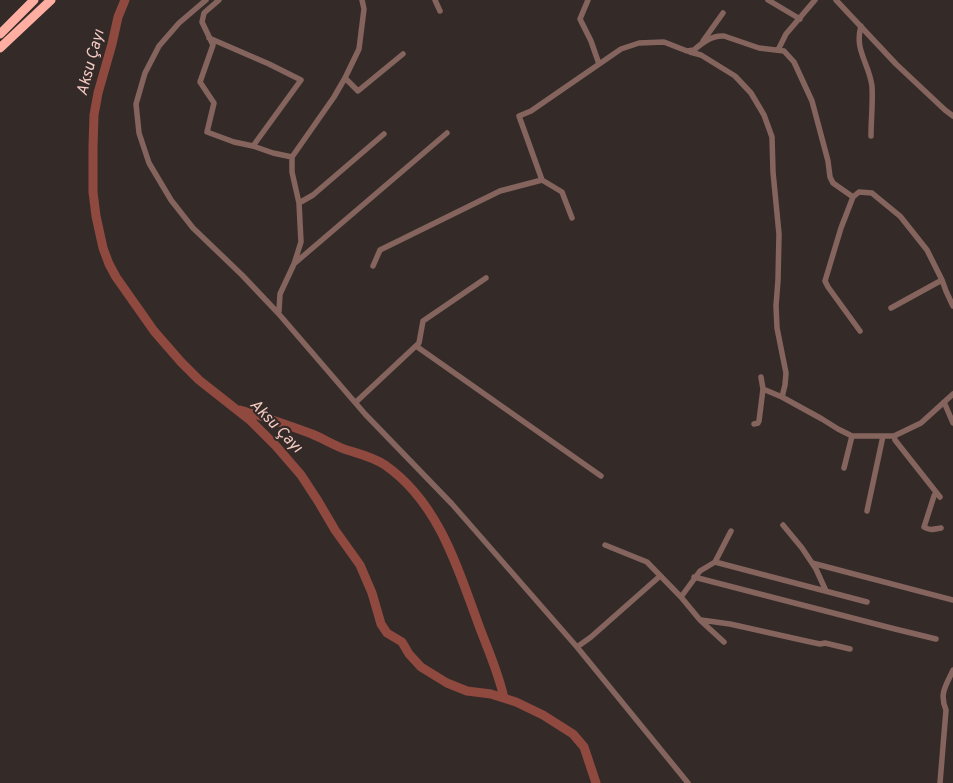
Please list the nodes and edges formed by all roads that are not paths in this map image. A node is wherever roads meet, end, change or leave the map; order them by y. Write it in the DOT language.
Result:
graph roads {
  1 [pos="34,0"];
  2 [pos="51,0"];
  3 [pos="206,0"];
  4 [pos="219,0"];
  5 [pos="362,0"];
  6 [pos="435,0"];
  7 [pos="588,0"];
  8 [pos="768,0"];
  9 [pos="816,0"];
  10 [pos="836,0"];
  11 [pos="440,11"];
  12 [pos="723,13"];
  13 [pos="800,19"];
  14 [pos="861,26"];
  15 [pos="0,34"];
  16 [pos="209,37"];
  17 [pos="702,43"];
  18 [pos="0,48"];
  19 [pos="687,50"];
  20 [pos="778,50"];
  21 [pos="403,54"];
  22 [pos="600,64"];
  23 [pos="345,78"];
  24 [pos="953,116"];
  25 [pos="448,133"];
  26 [pos="384,134"];
  27 [pos="871,136"];
  28 [pos="254,146"];
  29 [pos="292,157"];
  30 [pos="542,180"];
  31 [pos="853,197"];
  32 [pos="299,203"];
  33 [pos="572,218"];
  34 [pos="294,264"];
  35 [pos="373,266"];
  36 [pos="486,278"];
  37 [pos="942,280"];
  38 [pos="953,306"];
  39 [pos="891,308"];
  40 [pos="278,314"];
  41 [pos="860,331"];
  42 [pos="416,346"];
  43 [pos="761,377"];
  44 [pos="763,389"];
  45 [pos="953,394"];
  46 [pos="782,396"];
  47 [pos="356,402"];
  48 [pos="944,402"];
  49 [pos="953,423"];
  50 [pos="754,424"];
  51 [pos="852,436"];
  52 [pos="883,436"];
  53 [pos="894,436"];
  54 [pos="844,468"];
  55 [pos="601,476"];
  56 [pos="867,511"];
  57 [pos="782,525"];
  58 [pos="941,528"];
  59 [pos="731,531"];
  60 [pos="604,544"];
  61 [pos="715,562"];
  62 [pos="812,563"];
  63 [pos="660,576"];
  64 [pos="694,577"];
  65 [pos="826,591"];
  66 [pos="681,597"];
  67 [pos="953,600"];
  68 [pos="867,602"];
  69 [pos="700,620"];
  70 [pos="936,639"];
  71 [pos="724,642"];
  72 [pos="577,647"];
  73 [pos="850,649"];
  74 [pos="953,670"];
  75 [pos="946,710"];
  76 [pos="953,711"];
  77 [pos="688,783"];
  78 [pos="940,783"];
  1 -- 15 [label="highway"];
  2 -- 18 [label="highway"];
  3 -- 40 [label="street"];
  4 -- 16 [label="street"];
  5 -- 23 [label="street"];
  6 -- 11 [label="street"];
  7 -- 22 [label="street"];
  8 -- 13 [label="street"];
  9 -- 13 [label="street"];
  10 -- 14 [label="street"];
  12 -- 17 [label="street"];
  13 -- 20 [label="street"];
  14 -- 24 [label="street"];
  14 -- 27 [label="street"];
  16 -- 28 [label="street"];
  16 -- 28 [label="street"];
  17 -- 19 [label="street"];
  17 -- 20 [label="street"];
  19 -- 22 [label="street"];
  19 -- 46 [label="street"];
  20 -- 31 [label="street"];
  21 -- 23 [label="street"];
  22 -- 30 [label="street"];
  23 -- 29 [label="street"];
  25 -- 34 [label="street"];
  26 -- 32 [label="street"];
  28 -- 29 [label="street"];
  29 -- 32 [label="street"];
  30 -- 33 [label="street"];
  30 -- 35 [label="street"];
  31 -- 37 [label="street"];
  31 -- 41 [label="street"];
  32 -- 34 [label="street"];
  34 -- 40 [label="street"];
  36 -- 42 [label="street"];
  37 -- 38 [label="street"];
  37 -- 39 [label="street"];
  40 -- 47 [label="street"];
  42 -- 47 [label="street"];
  42 -- 55 [label="street"];
  43 -- 44 [label="street"];
  44 -- 46 [label="street"];
  44 -- 50 [label="street"];
  45 -- 48 [label="street"];
  46 -- 51 [label="street"];
  47 -- 72 [label="street"];
  48 -- 49 [label="street"];
  48 -- 53 [label="street"];
  51 -- 52 [label="street"];
  51 -- 54 [label="street"];
  52 -- 53 [label="street"];
  52 -- 56 [label="street"];
  53 -- 58 [label="street"];
  57 -- 62 [label="street"];
  59 -- 61 [label="street"];
  60 -- 63 [label="street"];
  61 -- 64 [label="street"];
  61 -- 65 [label="street"];
  62 -- 65 [label="street"];
  62 -- 67 [label="street"];
  63 -- 66 [label="street"];
  63 -- 72 [label="street"];
  64 -- 66 [label="street"];
  64 -- 70 [label="street"];
  65 -- 68 [label="street"];
  66 -- 69 [label="street"];
  69 -- 71 [label="street"];
  69 -- 73 [label="street"];
  72 -- 77 [label="street"];
  74 -- 75 [label="street"];
  75 -- 76 [label="street"];
  75 -- 78 [label="street"];
}
